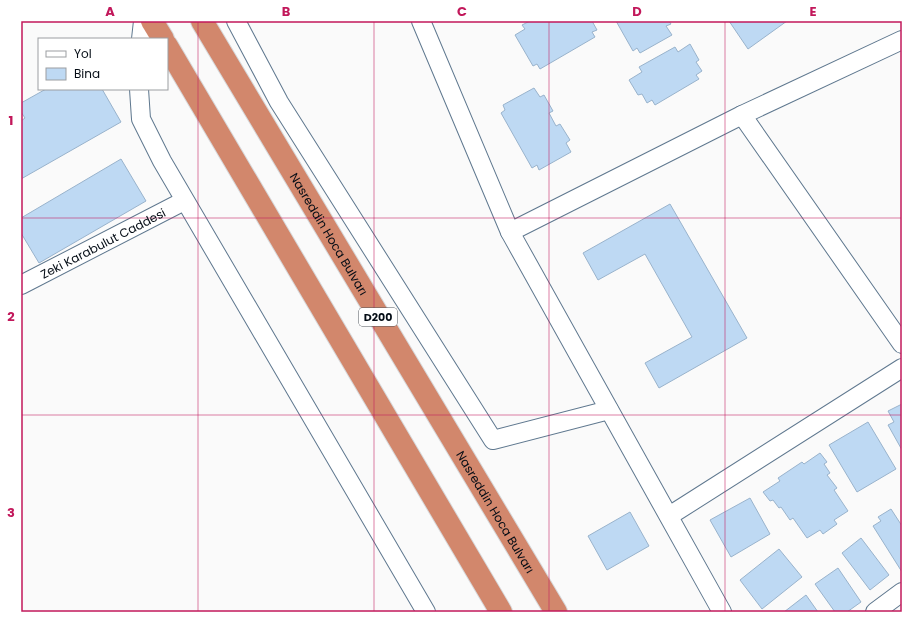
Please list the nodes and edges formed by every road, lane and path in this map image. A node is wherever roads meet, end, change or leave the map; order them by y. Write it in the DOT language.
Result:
graph roads {
  1 [pos="143,21"];
  2 [pos="152,21"];
  3 [pos="202,21"];
  4 [pos="236,21"];
  5 [pos="421,21"];
  6 [pos="142,38"];
  7 [pos="162,38"];
  8 [pos="902,40"];
  9 [pos="168,48"];
  10 [pos="139,90"];
  11 [pos="742,115"];
  12 [pos="184,201"];
  13 [pos="510,232"];
  14 [pos="21,284"];
  15 [pos="902,344"];
  16 [pos="902,368"];
  17 [pos="610,410"];
  18 [pos="669,516"];
  19 [pos="900,598"];
  20 [pos="426,612"];
  21 [pos="501,612"];
  22 [pos="556,612"];
  23 [pos="722,612"];
  24 [pos="875,612"];
  1 -- 6 [label="street"];
  2 -- 7 [label="highway"];
  3 -- 22 [label="highway, Nasreddin Hoca Bulvarı / D200"];
  4 -- 17 [label="street"];
  5 -- 13 [label="street"];
  8 -- 11 [label="street"];
  9 -- 21 [label="highway"];
  10 -- 12 [label="street"];
  11 -- 13 [label="street"];
  11 -- 15 [label="street"];
  12 -- 14 [label="street, Zeki Karabulut Caddesi"];
  12 -- 20 [label="street"];
  13 -- 17 [label="street"];
  16 -- 18 [label="street"];
  17 -- 18 [label="street"];
  18 -- 23 [label="street"];
  19 -- 24 [label="street"];
}
